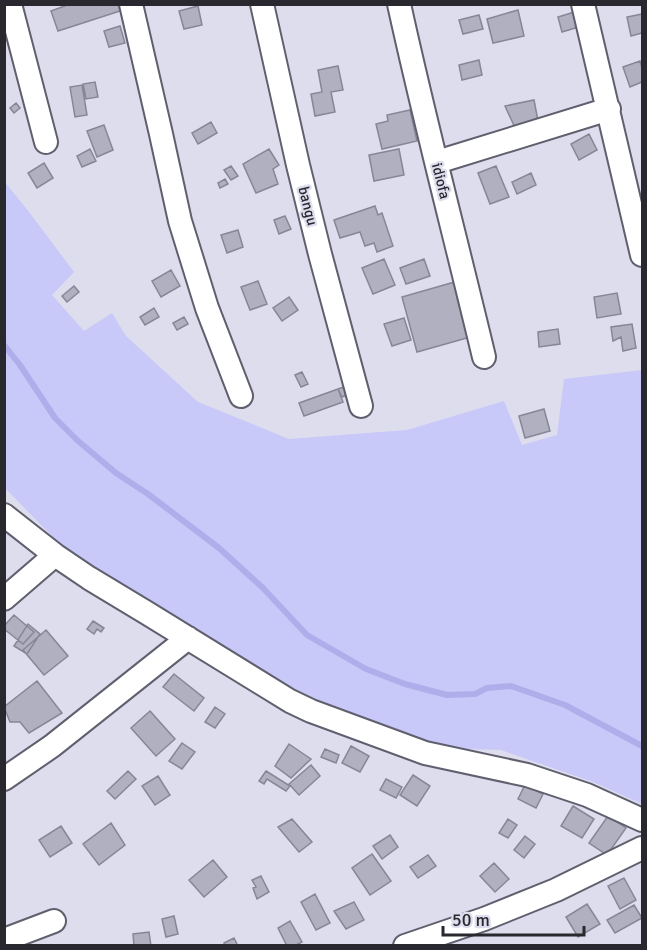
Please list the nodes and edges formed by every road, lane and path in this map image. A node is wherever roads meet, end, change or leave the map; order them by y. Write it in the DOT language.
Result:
graph roads {
  1 [pos="10,4"];
  2 [pos="131,4"];
  3 [pos="262,4"];
  4 [pos="399,4"];
  5 [pos="584,4"];
  6 [pos="609,109"];
  7 [pos="46,142"];
  8 [pos="436,162"];
  9 [pos="642,255"];
  10 [pos="484,357"];
  11 [pos="240,396"];
  12 [pos="361,406"];
  13 [pos="4,515"];
  14 [pos="55,555"];
  15 [pos="4,599"];
  16 [pos="188,638"];
  17 [pos="4,779"];
  18 [pos="642,820"];
  19 [pos="642,848"];
  20 [pos="54,921"];
  21 [pos="4,940"];
  22 [pos="405,945"];
  1 -- 7 [label="street"];
  2 -- 11 [label="street"];
  3 -- 12 [label="street, bangu"];
  4 -- 8 [label="street, idiofa"];
  5 -- 6 [label="street"];
  6 -- 8 [label="street"];
  6 -- 9 [label="street"];
  8 -- 10 [label="street, idiofa"];
  13 -- 14 [label="street"];
  14 -- 15 [label="street"];
  14 -- 16 [label="street"];
  16 -- 17 [label="street"];
  16 -- 18 [label="street"];
  19 -- 22 [label="street"];
  20 -- 21 [label="street"];
}
